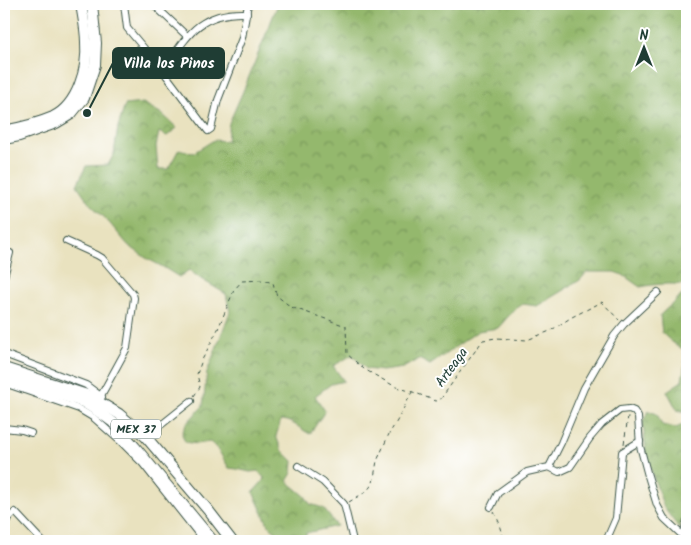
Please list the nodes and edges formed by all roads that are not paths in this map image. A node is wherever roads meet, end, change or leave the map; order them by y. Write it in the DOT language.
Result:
graph roads {
  1 [pos="81,4"];
  2 [pos="92,4"];
  3 [pos="124,4"];
  4 [pos="248,4"];
  5 [pos="157,5"];
  6 [pos="247,13"];
  7 [pos="187,36"];
  8 [pos="163,71"];
  9 [pos="4,131"];
  10 [pos="4,139"];
  11 [pos="66,241"];
  12 [pos="10,253"];
  13 [pos="4,277"];
  14 [pos="658,292"];
  15 [pos="4,354"];
  16 [pos="4,368"];
  17 [pos="4,377"];
  18 [pos="4,383"];
  19 [pos="100,398"];
  20 [pos="191,401"];
  21 [pos="4,428"];
  22 [pos="31,433"];
  23 [pos="146,437"];
  24 [pos="640,441"];
  25 [pos="298,466"];
  26 [pos="549,467"];
  27 [pos="491,507"];
  28 [pos="687,522"];
  29 [pos="4,523"];
  30 [pos="684,539"];
  31 [pos="42,541"];
  32 [pos="204,541"];
  33 [pos="213,541"];
  34 [pos="232,541"];
  35 [pos="353,541"];
  36 [pos="606,541"];
  1 -- 9 [label="main road"];
  2 -- 10 [label="main road"];
  3 -- 8 [label="street"];
  4 -- 6 [label="street"];
  5 -- 7 [label="street"];
  6 -- 7 [label="street"];
  6 -- 8 [label="street"];
  7 -- 8 [label="street"];
  11 -- 19 [label="street"];
  12 -- 13 [label="street"];
  14 -- 26 [label="street"];
  15 -- 19 [label="street"];
  16 -- 19 [label="main road, MEX 37"];
  17 -- 33 [label="main road, MEX 37"];
  18 -- 32 [label="street"];
  19 -- 23 [label="main road, MEX 37"];
  20 -- 23 [label="street"];
  21 -- 22 [label="street"];
  23 -- 34 [label="main road, MEX 37"];
  24 -- 26 [label="street"];
  24 -- 30 [label="street"];
  24 -- 36 [label="street"];
  25 -- 35 [label="street"];
  26 -- 27 [label="street"];
  28 -- 30 [label="street"];
  29 -- 31 [label="street"];
}
